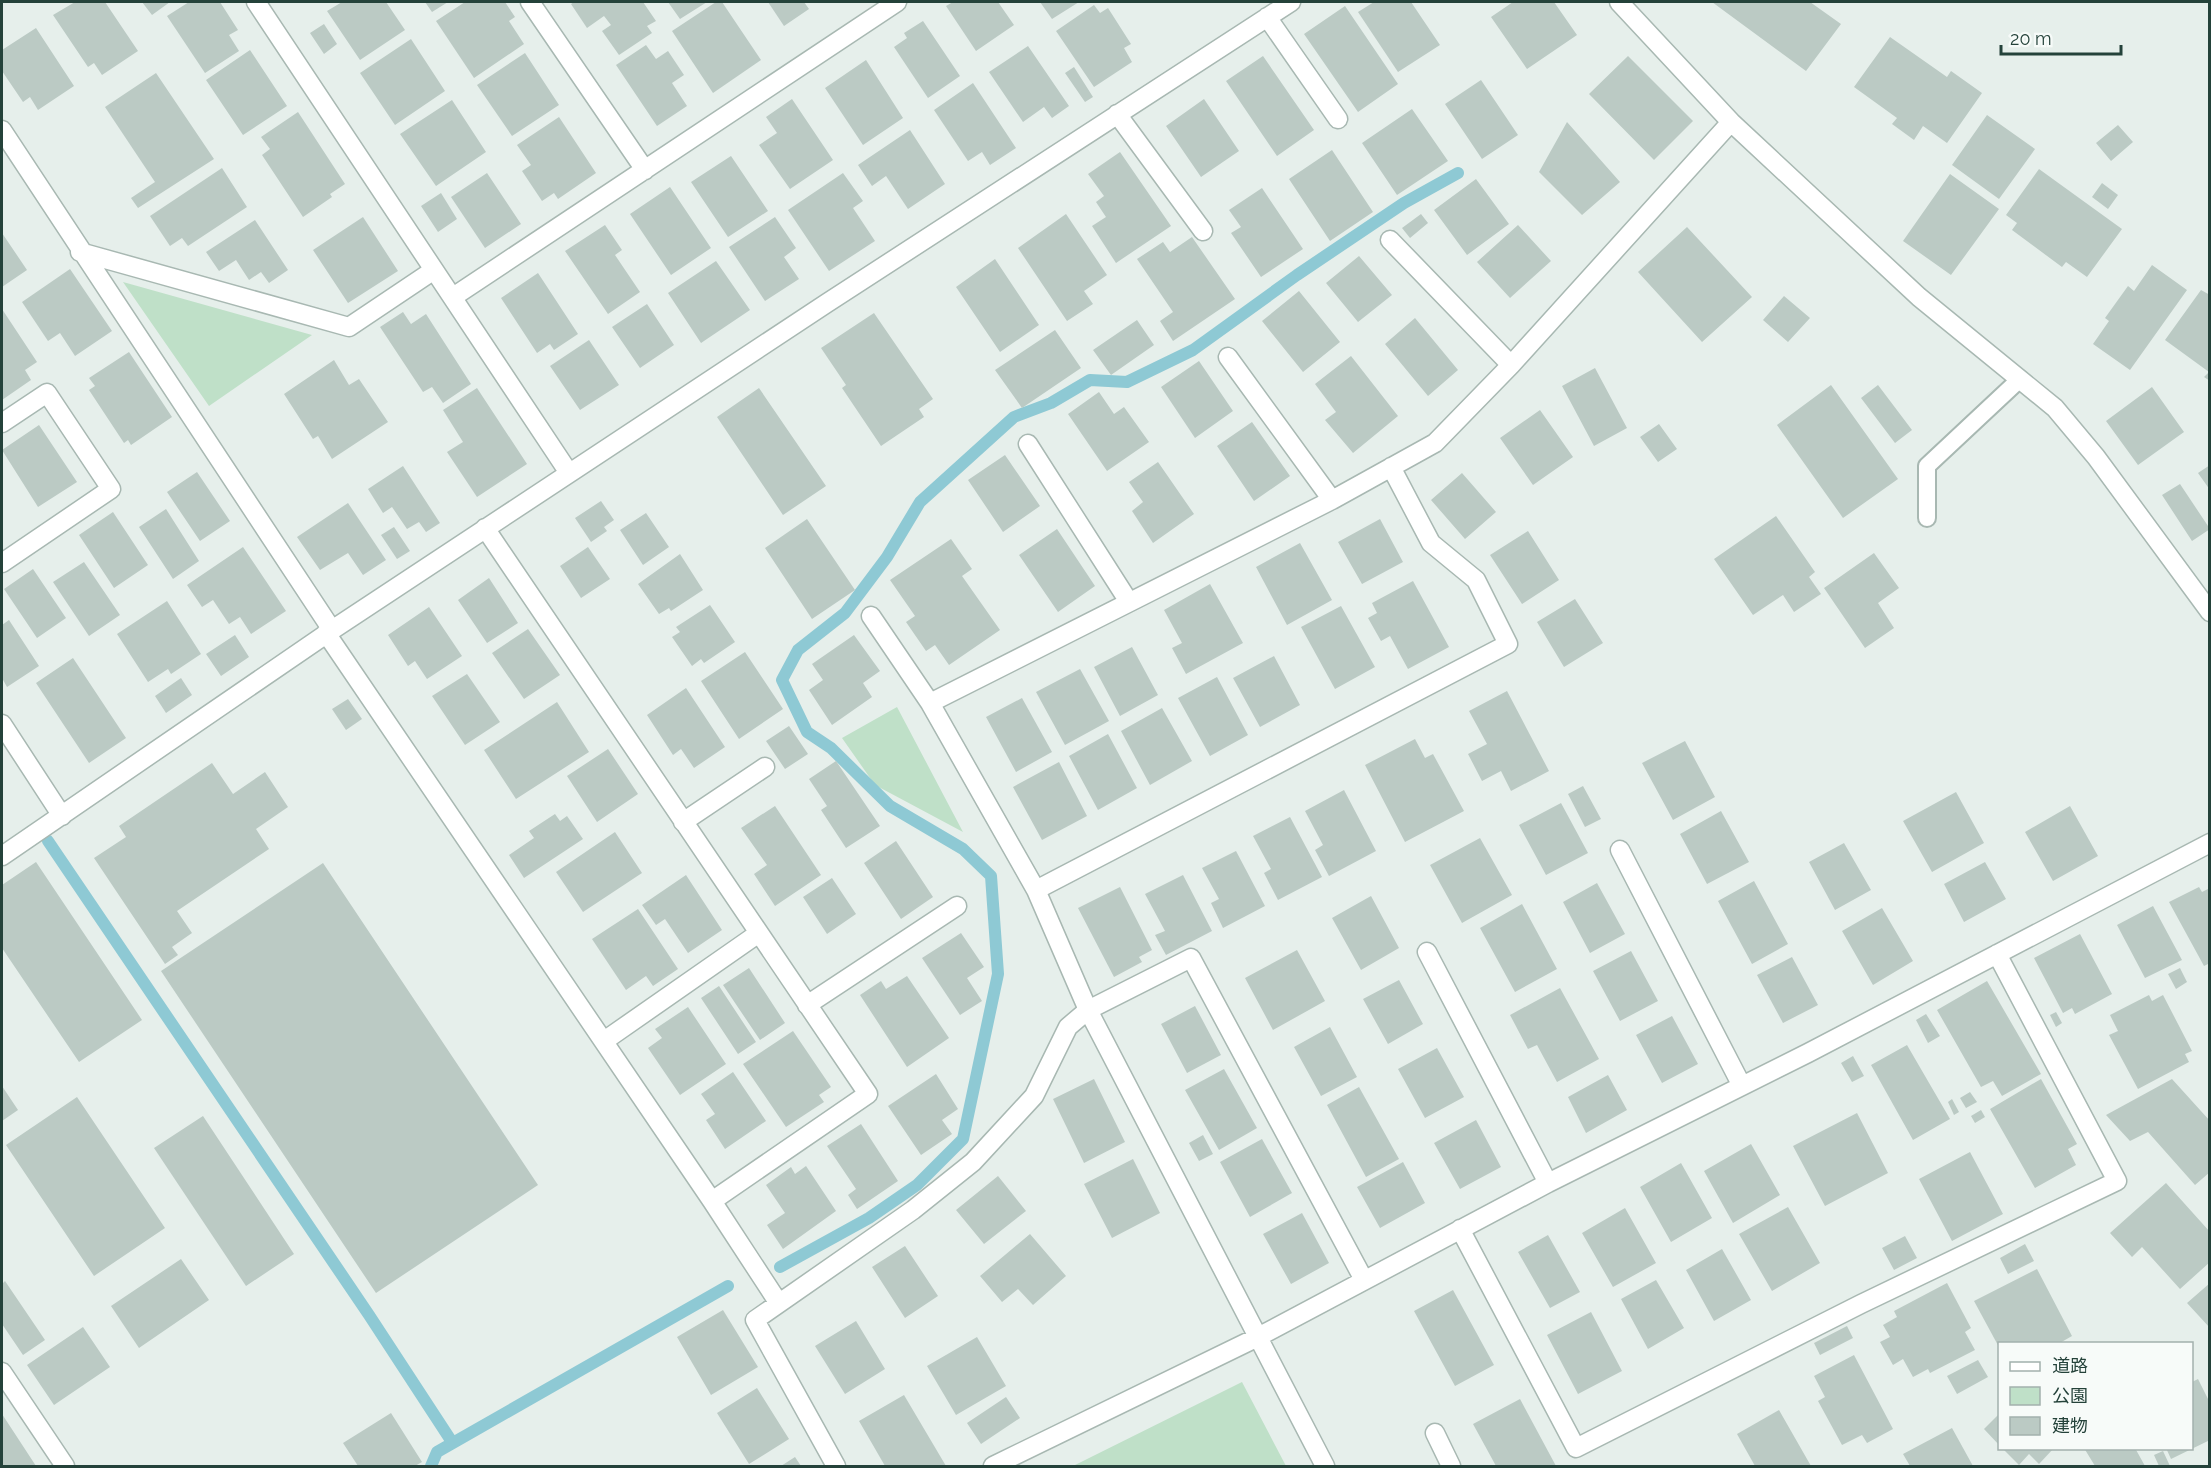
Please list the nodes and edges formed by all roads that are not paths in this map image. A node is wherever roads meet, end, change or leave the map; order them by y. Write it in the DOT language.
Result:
graph roads {
  1 [pos="256,2"];
  2 [pos="530,2"];
  3 [pos="897,2"];
  4 [pos="1292,2"];
  5 [pos="1619,2"];
  6 [pos="1267,17"];
  7 [pos="1118,114"];
  8 [pos="1338,119"];
  9 [pos="1731,122"];
  10 [pos="2,130"];
  11 [pos="645,170"];
  12 [pos="1203,231"];
  13 [pos="1390,240"];
  14 [pos="80,252"];
  15 [pos="434,270"];
  16 [pos="453,297"];
  17 [pos="1228,357"];
  18 [pos="1511,364"];
  19 [pos="2020,379"];
  20 [pos="2,423"];
  21 [pos="1028,444"];
  22 [pos="1391,467"];
  23 [pos="569,473"];
  24 [pos="1332,500"];
  25 [pos="1927,518"];
  26 [pos="485,528"];
  27 [pos="2,563"];
  28 [pos="1129,602"];
  29 [pos="2210,612"];
  30 [pos="871,616"];
  31 [pos="329,631"];
  32 [pos="930,703"];
  33 [pos="2,724"];
  34 [pos="765,767"];
  35 [pos="62,816"];
  36 [pos="683,822"];
  37 [pos="2210,843"];
  38 [pos="1620,850"];
  39 [pos="2,856"];
  40 [pos="1036,890"];
  41 [pos="957,906"];
  42 [pos="759,933"];
  43 [pos="1427,952"];
  44 [pos="1997,954"];
  45 [pos="807,1005"];
  46 [pos="1088,1010"];
  47 [pos="604,1041"];
  48 [pos="1742,1086"];
  49 [pos="1548,1183"];
  50 [pos="712,1201"];
  51 [pos="1460,1230"];
  52 [pos="1364,1280"];
  53 [pos="778,1302"];
  54 [pos="1258,1337"];
  55 [pos="2,1372"];
  56 [pos="1435,1433"];
  57 [pos="65,1467"];
  58 [pos="836,1467"];
  59 [pos="993,1467"];
  60 [pos="1325,1467"];
  61 [pos="1451,1467"];
  1 -- 15 [label="street"];
  2 -- 11 [label="street"];
  3 -- 11 [label="street"];
  4 -- 6 [label="street"];
  5 -- 9 [label="street"];
  6 -- 7 [label="street"];
  6 -- 8 [label="street"];
  7 -- 12 [label="street"];
  7 -- 23 [label="street"];
  9 -- 18 [label="street"];
  9 -- 19 [label="street"];
  10 -- 14 [label="street"];
  11 -- 16 [label="street"];
  13 -- 18 [label="street"];
  14 -- 15 [label="street"];
  14 -- 31 [label="street"];
  15 -- 16 [label="street"];
  16 -- 23 [label="street"];
  17 -- 24 [label="street"];
  18 -- 22 [label="street"];
  19 -- 25 [label="lane"];
  19 -- 29 [label="street"];
  20 -- 27 [label="street"];
  21 -- 28 [label="street"];
  22 -- 24 [label="street"];
  22 -- 40 [label="street"];
  23 -- 26 [label="street"];
  24 -- 28 [label="street"];
  26 -- 31 [label="street"];
  26 -- 36 [label="street"];
  28 -- 32 [label="street"];
  30 -- 32 [label="street"];
  31 -- 35 [label="street"];
  31 -- 47 [label="street"];
  32 -- 40 [label="street"];
  33 -- 35 [label="street"];
  34 -- 36 [label="street"];
  35 -- 39 [label="street"];
  36 -- 42 [label="street"];
  37 -- 44 [label="street"];
  38 -- 48 [label="street"];
  40 -- 46 [label="street"];
  41 -- 45 [label="street"];
  42 -- 45 [label="street"];
  42 -- 47 [label="street"];
  43 -- 49 [label="street"];
  44 -- 48 [label="street"];
  44 -- 51 [label="street"];
  45 -- 50 [label="street"];
  46 -- 52 [label="street"];
  46 -- 53 [label="street"];
  46 -- 54 [label="street"];
  47 -- 50 [label="street"];
  48 -- 49 [label="street"];
  49 -- 51 [label="street"];
  50 -- 53 [label="street"];
  51 -- 52 [label="street"];
  52 -- 54 [label="street"];
  53 -- 58 [label="street"];
  54 -- 59 [label="street"];
  54 -- 60 [label="street"];
  55 -- 57 [label="street"];
  56 -- 61 [label="street"];
}
